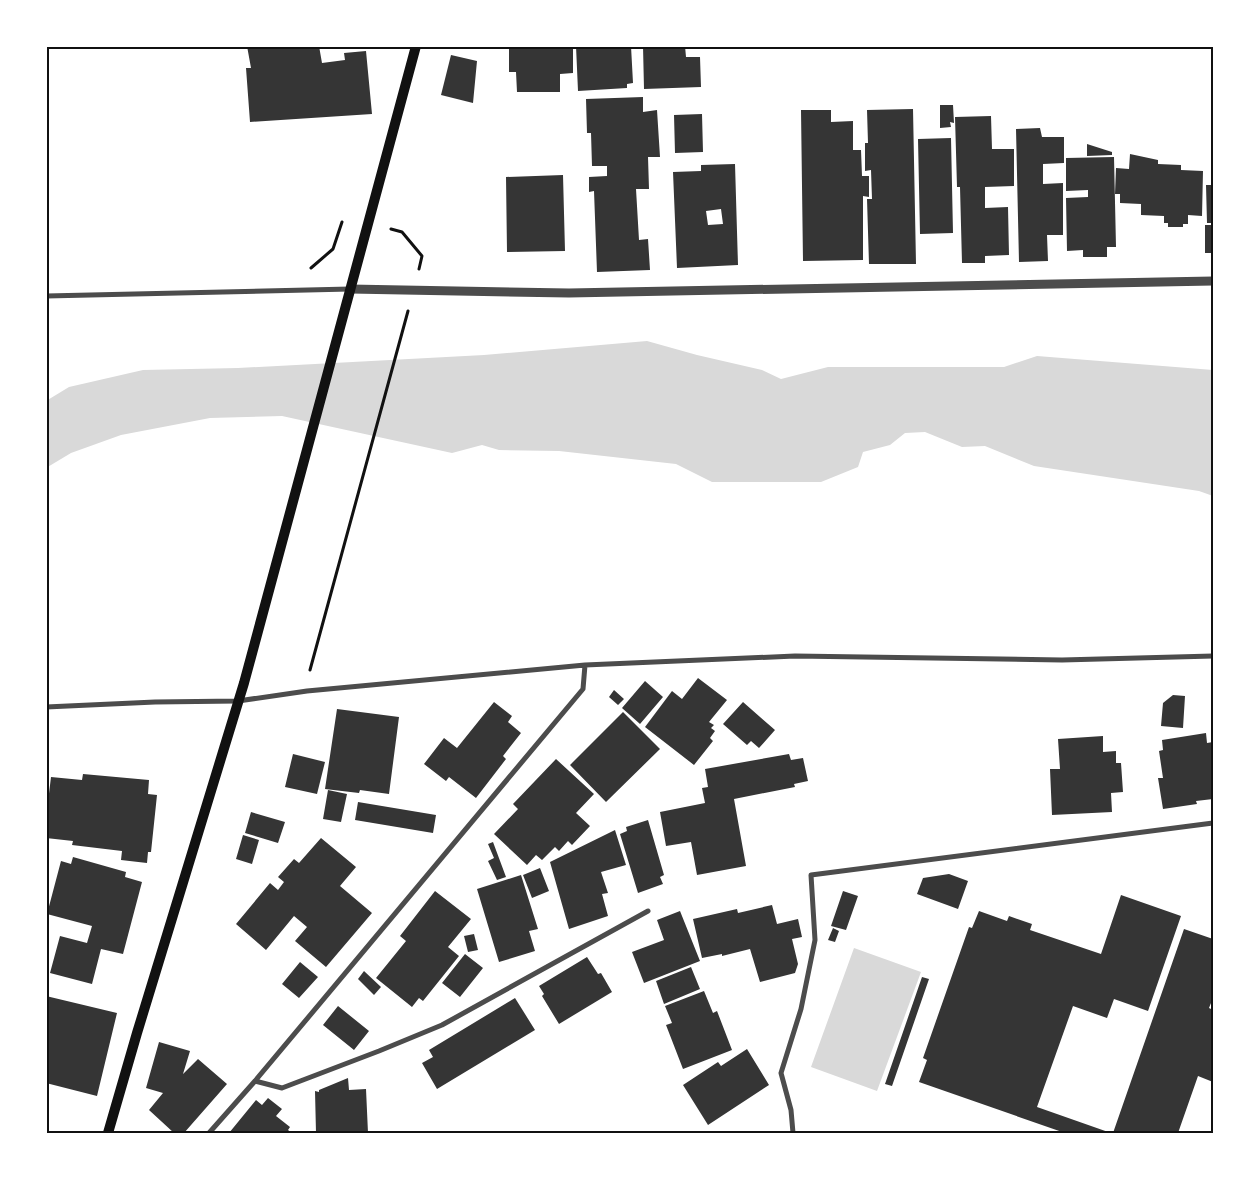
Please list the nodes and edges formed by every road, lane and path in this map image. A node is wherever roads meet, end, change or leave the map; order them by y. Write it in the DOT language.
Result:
graph roads {
  1 [pos="416,46"];
  2 [pos="1213,281"];
  3 [pos="350,289"];
  4 [pos="46,296"];
  5 [pos="406,319"];
  6 [pos="1213,656"];
  7 [pos="585,666"];
  8 [pos="308,677"];
  9 [pos="238,701"];
  10 [pos="46,707"];
  11 [pos="1213,823"];
  12 [pos="648,911"];
  13 [pos="255,1081"];
  14 [pos="108,1133"];
  15 [pos="209,1133"];
  16 [pos="792,1133"];
  1 -- 3 [label="main road"];
  2 -- 3 [label="street"];
  3 -- 4 [label="street"];
  3 -- 9 [label="main road"];
  5 -- 8 [label="path"];
  6 -- 7 [label="street"];
  7 -- 9 [label="street"];
  7 -- 13 [label="street"];
  9 -- 10 [label="street"];
  9 -- 14 [label="main road"];
  11 -- 16 [label="street"];
  12 -- 13 [label="street"];
  13 -- 15 [label="street"];
}
